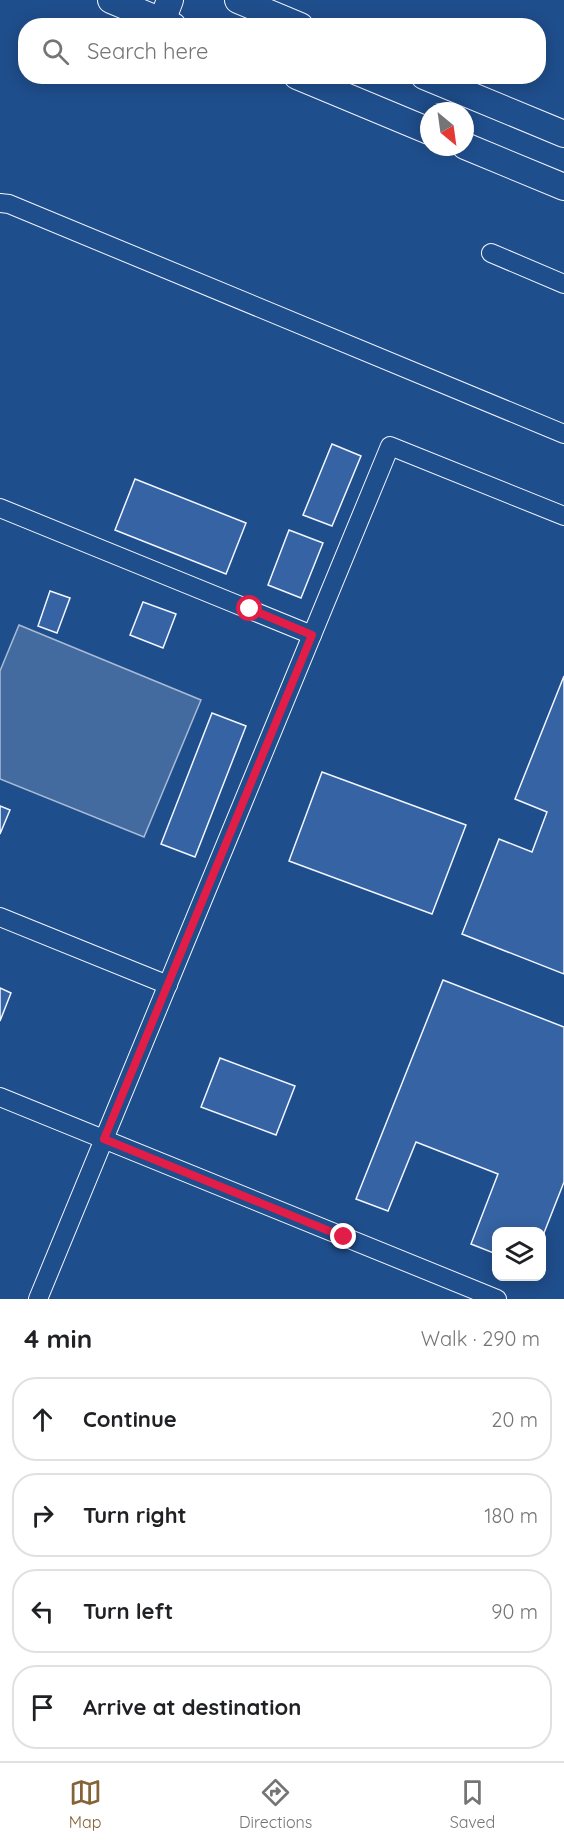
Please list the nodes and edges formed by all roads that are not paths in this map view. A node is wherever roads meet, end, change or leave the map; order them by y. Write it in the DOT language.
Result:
graph roads {
  1 [pos="111,0"];
  2 [pos="238,0"];
  3 [pos="168,16"];
  4 [pos="281,18"];
  5 [pos="316,84"];
  6 [pos="443,84"];
  7 [pos="420,127"];
  8 [pos="564,134"];
  9 [pos="474,150"];
  10 [pos="564,187"];
  11 [pos="0,203"];
  12 [pos="490,253"];
  13 [pos="564,284"];
  14 [pos="564,434"];
  15 [pos="0,508"];
  16 [pos="564,516"];
  17 [pos="312,635"];
  18 [pos="0,917"];
  19 [pos="168,985"];
  20 [pos="0,1097"];
  21 [pos="104,1139"];
  22 [pos="38,1299"];
  23 [pos="497,1299"];
  1 -- 3 [label="street"];
  2 -- 4 [label="street"];
  5 -- 7 [label="street"];
  6 -- 8 [label="street"];
  9 -- 10 [label="street"];
  11 -- 14 [label="street"];
  12 -- 13 [label="street"];
  15 -- 17 [label="street"];
  16 -- 17 [label="street"];
  17 -- 19 [label="street"];
  18 -- 19 [label="street"];
  19 -- 21 [label="street"];
  20 -- 21 [label="street"];
  21 -- 22 [label="street"];
  21 -- 23 [label="street"];
}
